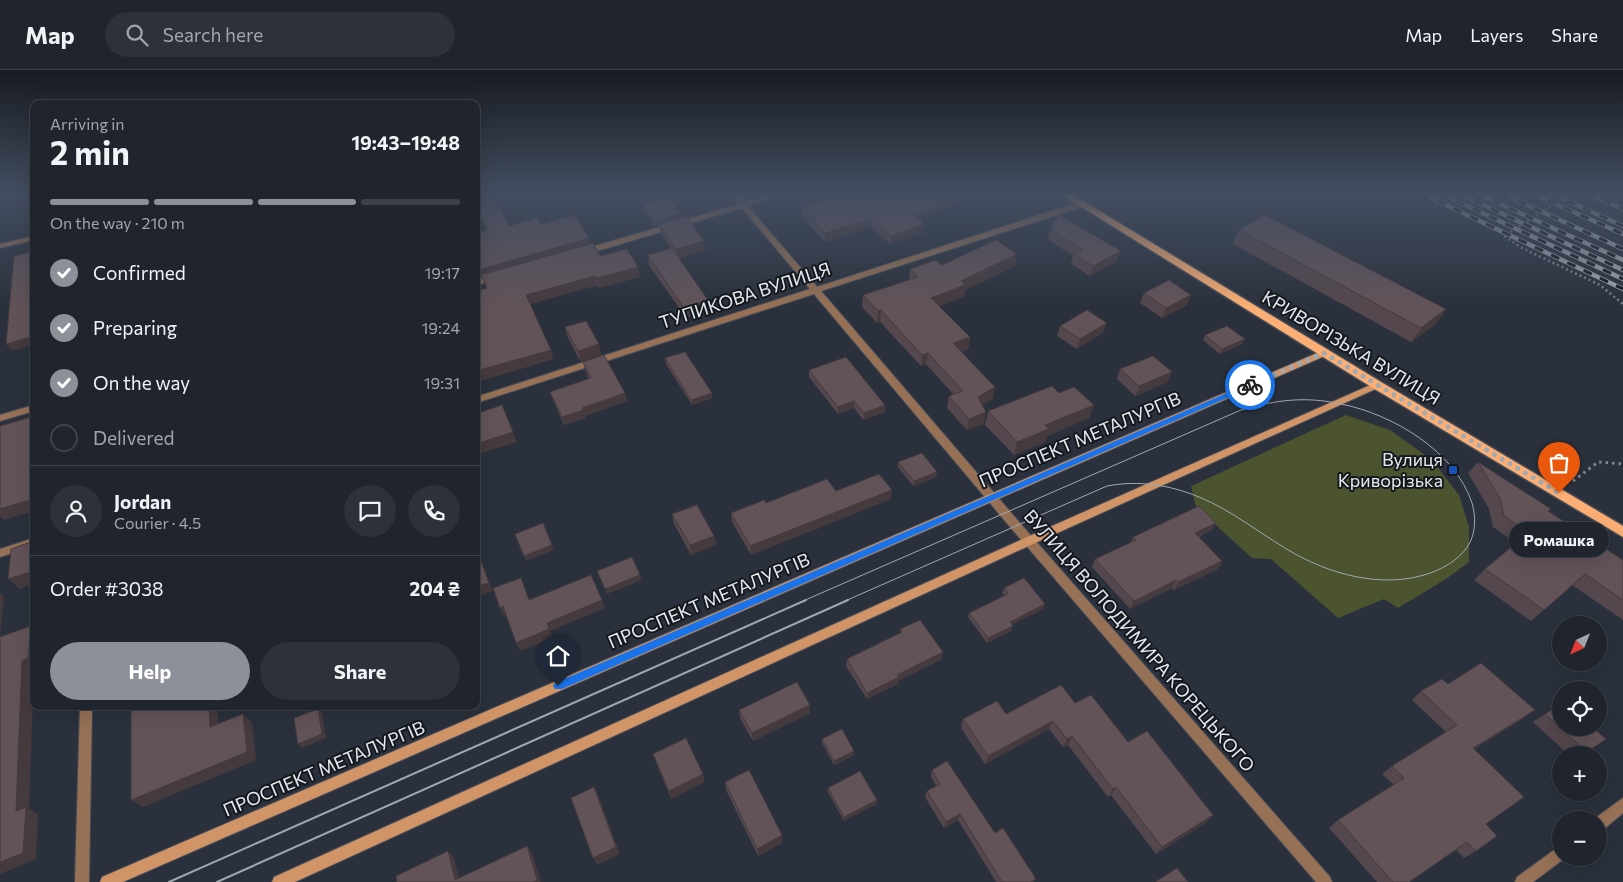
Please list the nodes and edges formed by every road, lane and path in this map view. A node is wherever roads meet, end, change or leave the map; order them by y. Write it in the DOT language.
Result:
graph roads {
  1 [pos="657,231"];
  2 [pos="766,231"];
  3 [pos="1000,231"];
  4 [pos="1126,231"];
  5 [pos="1512,231"];
  6 [pos="30,239"];
  7 [pos="0,246"];
  8 [pos="572,255"];
  9 [pos="505,274"];
  10 [pos="480,281"];
  11 [pos="818,291"];
  12 [pos="1623,304"];
  13 [pos="1324,353"];
  14 [pos="1377,385"];
  15 [pos="480,399"];
  16 [pos="30,409"];
  17 [pos="0,418"];
  18 [pos="1623,464"];
  19 [pos="1575,479"];
  20 [pos="992,497"];
  21 [pos="1623,532"];
  22 [pos="1029,541"];
  23 [pos="30,543"];
  24 [pos="0,553"];
  25 [pos="86,710"];
  26 [pos="1623,805"];
  27 [pos="1607,818"];
  28 [pos="1552,859"];
  29 [pos="82,882"];
  30 [pos="107,882"];
  31 [pos="279,882"];
  32 [pos="1325,882"];
  33 [pos="1522,882"];
  1 -- 8 [label="street"];
  2 -- 11 [label="street, ВУЛИЦЯ ВОЛОДИМИРА КОРЕЦЬКОГО"];
  3 -- 11 [label="street, ТУПИКОВА ВУЛИЦЯ"];
  4 -- 13 [label="main road, КРИВОРІЗЬКА ВУЛИЦЯ"];
  5 -- 12 [label="path"];
  6 -- 7 [label="street"];
  9 -- 10 [label="street"];
  11 -- 15 [label="street, ТУПИКОВА ВУЛИЦЯ"];
  11 -- 20 [label="street, ВУЛИЦЯ ВОЛОДИМИРА КОРЕЦЬКОГО"];
  13 -- 14 [label="main road, КРИВОРІЗЬКА ВУЛИЦЯ"];
  13 -- 20 [label="main road, ПРОСПЕКТ МЕТАЛУРГІВ"];
  14 -- 21 [label="main road, КРИВОРІЗЬКА ВУЛИЦЯ"];
  14 -- 22 [label="main road"];
  16 -- 17 [label="street"];
  18 -- 19 [label="path"];
  20 -- 22 [label="street, ВУЛИЦЯ ВОЛОДИМИРА КОРЕЦЬКОГО"];
  20 -- 30 [label="main road, ПРОСПЕКТ МЕТАЛУРГІВ"];
  22 -- 31 [label="main road"];
  22 -- 32 [label="street, ВУЛИЦЯ ВОЛОДИМИРА КОРЕЦЬКОГО"];
  23 -- 24 [label="street"];
  25 -- 29 [label="street"];
  26 -- 27 [label="street"];
  28 -- 33 [label="street"];
}
